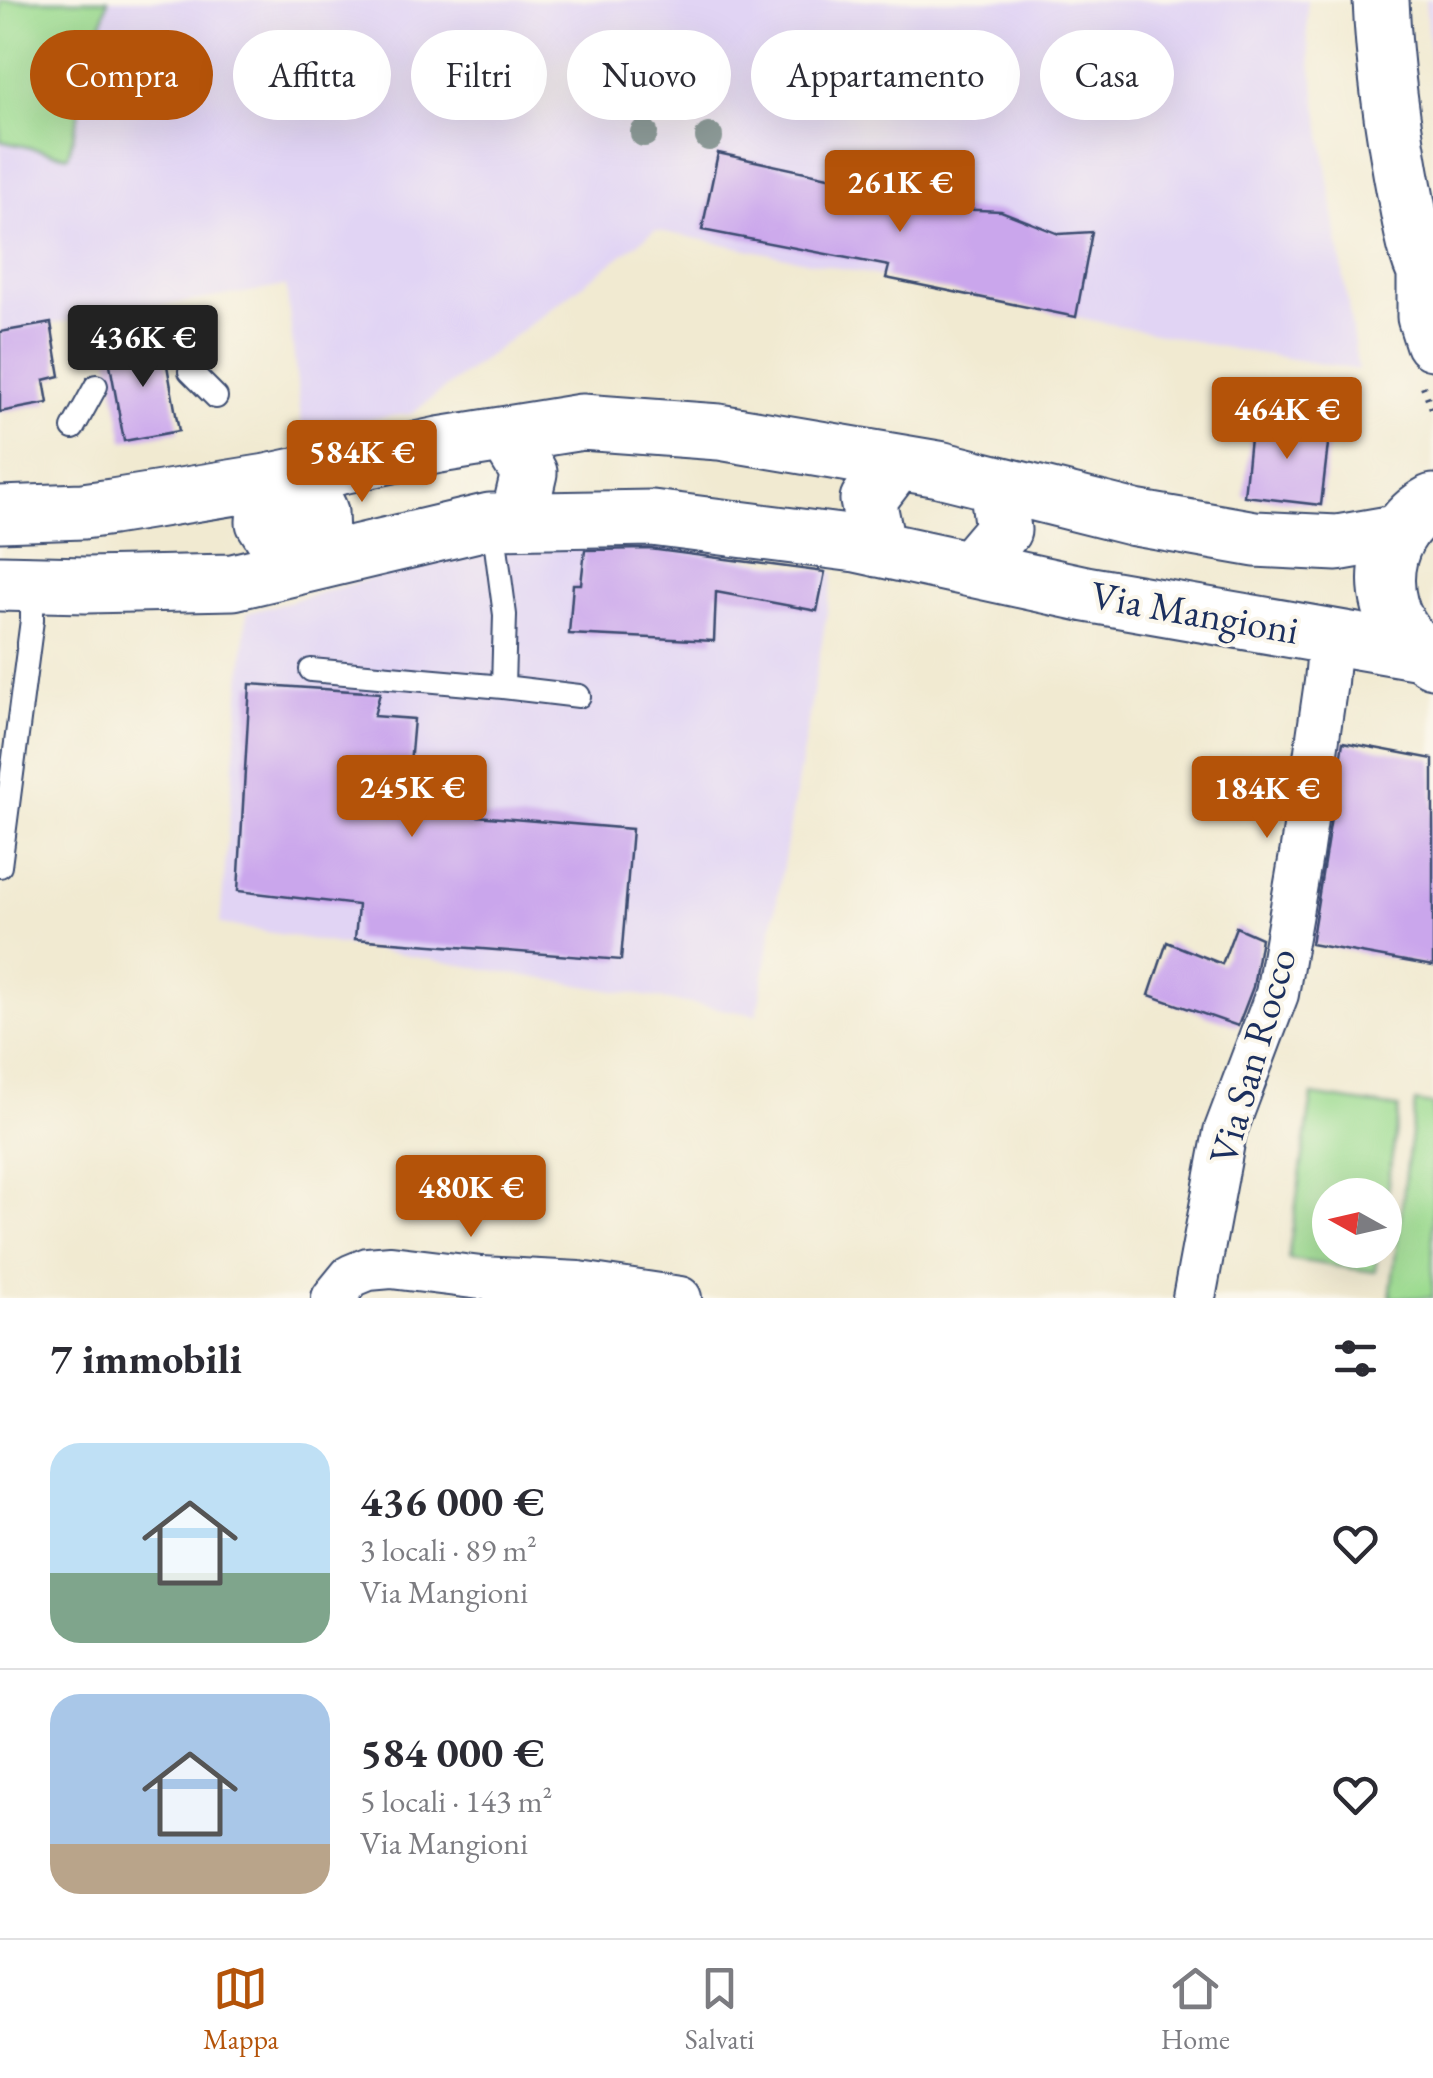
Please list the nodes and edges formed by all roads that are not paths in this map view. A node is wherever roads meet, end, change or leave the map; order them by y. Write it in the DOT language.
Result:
graph roads {
  1 [pos="1381,0"];
  2 [pos="1429,281"];
  3 [pos="1433,342"];
  4 [pos="190,370"];
  5 [pos="96,386"];
  6 [pos="216,397"];
  7 [pos="73,428"];
  8 [pos="488,438"];
  9 [pos="897,462"];
  10 [pos="285,478"];
  11 [pos="996,484"];
  12 [pos="88,509"];
  13 [pos="1422,509"];
  14 [pos="0,514"];
  15 [pos="494,522"];
  16 [pos="878,549"];
  17 [pos="308,565"];
  18 [pos="970,569"];
  19 [pos="52,584"];
  20 [pos="1330,635"];
  21 [pos="1426,656"];
  22 [pos="311,670"];
  23 [pos="502,688"];
  24 [pos="11,693"];
  25 [pos="579,696"];
  26 [pos="0,866"];
  27 [pos="578,1290"];
  28 [pos="334,1298"];
  29 [pos="680,1298"];
  30 [pos="1194,1298"];
  1 -- 2 [label="street"];
  2 -- 3 [label="street"];
  4 -- 6 [label="lane"];
  5 -- 7 [label="lane"];
  8 -- 9 [label="street, Via Mangioni"];
  8 -- 10 [label="street, Via Mangioni"];
  8 -- 15 [label="street"];
  9 -- 11 [label="street, Via Mangioni"];
  9 -- 16 [label="street"];
  10 -- 12 [label="street, Via Mangioni"];
  10 -- 17 [label="street"];
  11 -- 13 [label="street, Via Mangioni"];
  11 -- 18 [label="street"];
  12 -- 14 [label="street, Via Mangioni"];
  12 -- 19 [label="street"];
  13 -- 21 [label="street"];
  15 -- 16 [label="street, Via Mangioni"];
  15 -- 17 [label="street, Via Mangioni"];
  15 -- 23 [label="lane"];
  16 -- 18 [label="street, Via Mangioni"];
  17 -- 19 [label="street, Via Mangioni"];
  18 -- 20 [label="street, Via Mangioni"];
  19 -- 24 [label="lane"];
  20 -- 21 [label="street, Via Mangioni"];
  20 -- 30 [label="street, Via San Rocco"];
  22 -- 23 [label="lane"];
  23 -- 25 [label="lane"];
  24 -- 26 [label="lane"];
  27 -- 28 [label="street"];
  27 -- 29 [label="street"];
}
